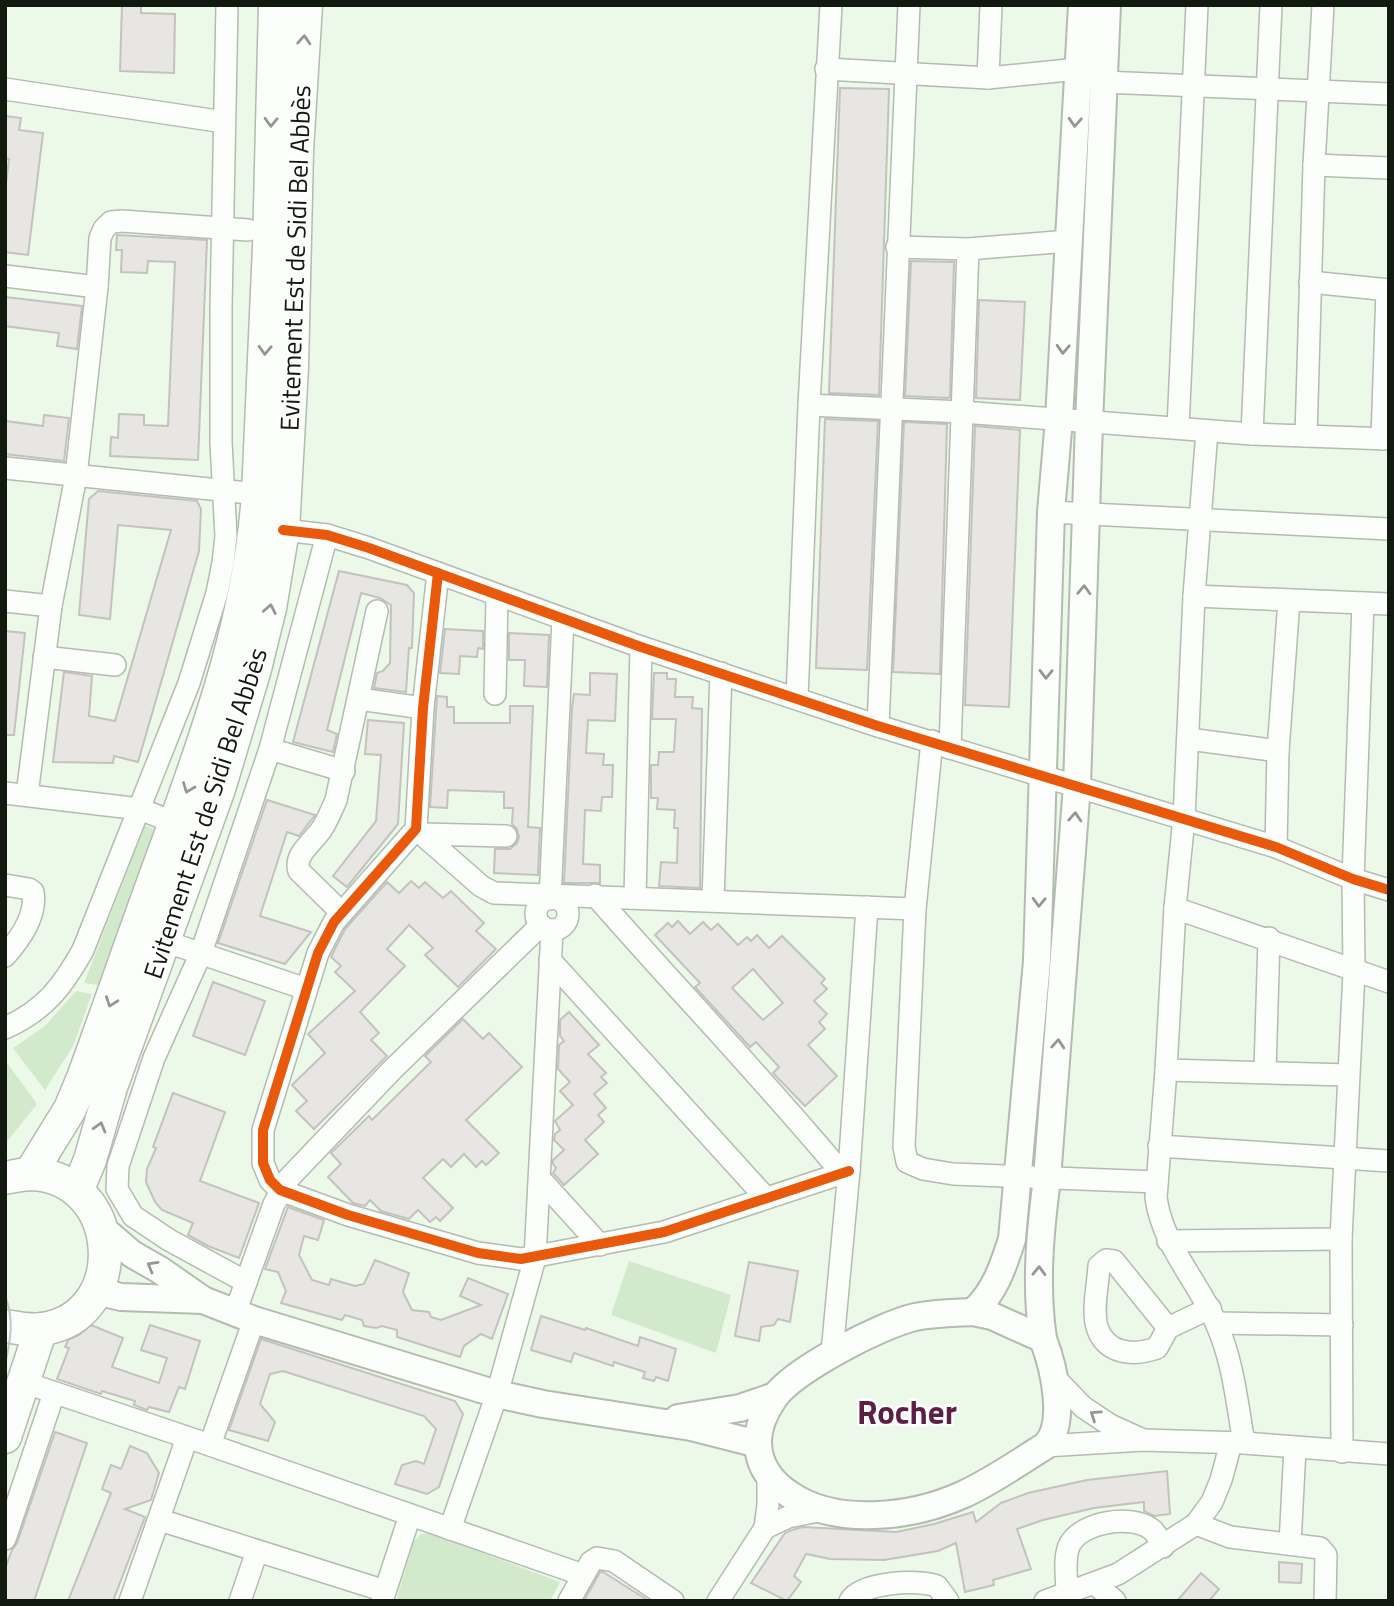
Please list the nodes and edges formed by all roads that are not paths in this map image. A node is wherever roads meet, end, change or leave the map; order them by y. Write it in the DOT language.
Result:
graph roads {
  1 [pos="227,5"];
  2 [pos="275,5"];
  3 [pos="306,5"];
  4 [pos="831,5"];
  5 [pos="909,5"];
  6 [pos="991,5"];
  7 [pos="1082,5"];
  8 [pos="1107,5"];
  9 [pos="1197,5"];
  10 [pos="1271,5"];
  11 [pos="1323,5"];
  12 [pos="826,69"];
  13 [pos="1078,69"];
  14 [pos="905,74"];
  15 [pos="988,78"];
  16 [pos="1103,82"];
  17 [pos="1193,84"];
  18 [pos="1267,87"];
  19 [pos="5,89"];
  20 [pos="1318,90"];
  21 [pos="1389,94"];
  22 [pos="224,122"];
  23 [pos="1314,165"];
  24 [pos="1389,169"];
  25 [pos="262,228"];
  26 [pos="222,229"];
  27 [pos="1069,241"];
  28 [pos="897,247"];
  29 [pos="968,249"];
  30 [pos="5,276"];
  31 [pos="1310,282"];
  32 [pos="97,287"];
  33 [pos="1388,290"];
  34 [pos="809,405"];
  35 [pos="891,409"];
  36 [pos="962,412"];
  37 [pos="1059,419"];
  38 [pos="1089,423"];
  39 [pos="1178,428"];
  40 [pos="1207,431"];
  41 [pos="1252,434"];
  42 [pos="1306,436"];
  43 [pos="1385,439"];
  44 [pos="5,468"];
  45 [pos="76,475"];
  46 [pos="223,491"];
  47 [pos="258,494"];
  48 [pos="1051,512"];
  49 [pos="1086,515"];
  50 [pos="1200,521"];
  51 [pos="1389,529"];
  52 [pos="283,530"];
  53 [pos="327,535"];
  54 [pos="438,573"];
  55 [pos="497,596"];
  56 [pos="1194,596"];
  57 [pos="1289,600"];
  58 [pos="5,601"];
  59 [pos="1363,603"];
  60 [pos="1389,604"];
  61 [pos="51,606"];
  62 [pos="377,611"];
  63 [pos="563,619"];
  64 [pos="640,647"];
  65 [pos="44,657"];
  66 [pos="116,665"];
  67 [pos="721,673"];
  68 [pos="495,694"];
  69 [pos="797,698"];
  70 [pos="359,699"];
  71 [pos="423,708"];
  72 [pos="878,726"];
  73 [pos="1189,739"];
  74 [pos="941,744"];
  75 [pos="270,749"];
  76 [pos="1278,751"];
  77 [pos="344,771"];
  78 [pos="1044,777"];
  79 [pos="1077,785"];
  80 [pos="5,793"];
  81 [pos="27,795"];
  82 [pos="139,809"];
  83 [pos="1184,817"];
  84 [pos="175,823"];
  85 [pos="419,832"];
  86 [pos="506,836"];
  87 [pos="1276,847"];
  88 [pos="1353,879"];
  89 [pos="5,886"];
  90 [pos="1389,890"];
  91 [pos="595,895"];
  92 [pos="550,896"];
  93 [pos="635,897"];
  94 [pos="713,900"];
  95 [pos="867,907"];
  96 [pos="1175,908"];
  97 [pos="915,909"];
  98 [pos="342,913"];
  99 [pos="546,928"];
  100 [pos="1269,939"];
  101 [pos="164,941"];
  102 [pos="201,953"];
  103 [pos="5,956"];
  104 [pos="550,960"];
  105 [pos="1354,972"];
  106 [pos="1389,982"];
  107 [pos="306,989"];
  108 [pos="5,1028"];
  109 [pos="1166,1070"];
  110 [pos="1265,1071"];
  111 [pos="1348,1074"];
  112 [pos="1158,1146"];
  113 [pos="1344,1160"];
  114 [pos="1389,1161"];
  115 [pos="845,1171"];
  116 [pos="18,1176"];
  117 [pos="1018,1178"];
  118 [pos="1047,1179"];
  119 [pos="541,1180"];
  120 [pos="1157,1182"];
  121 [pos="280,1190"];
  122 [pos="77,1191"];
  123 [pos="766,1198"];
  124 [pos="103,1229"];
  125 [pos="1342,1239"];
  126 [pos="1168,1241"];
  127 [pos="600,1245"];
  128 [pos="535,1258"];
  129 [pos="246,1282"];
  130 [pos="96,1291"];
  131 [pos="203,1300"];
  132 [pos="973,1312"];
  133 [pos="1213,1316"];
  134 [pos="245,1317"];
  135 [pos="1342,1325"];
  136 [pos="5,1326"];
  137 [pos="1168,1328"];
  138 [pos="41,1329"];
  139 [pos="1043,1339"];
  140 [pos="832,1353"];
  141 [pos="1055,1378"];
  142 [pos="23,1382"];
  143 [pos="54,1393"];
  144 [pos="497,1394"];
  145 [pos="775,1396"];
  146 [pos="656,1420"];
  147 [pos="5,1437"];
  148 [pos="187,1438"];
  149 [pos="1143,1440"];
  150 [pos="1238,1443"];
  151 [pos="758,1444"];
  152 [pos="210,1445"];
  153 [pos="1045,1446"];
  154 [pos="1295,1448"];
  155 [pos="1342,1452"];
  156 [pos="1389,1454"];
  157 [pos="768,1475"];
  158 [pos="823,1510"];
  159 [pos="410,1516"];
  160 [pos="160,1520"];
  161 [pos="1196,1524"];
  162 [pos="765,1528"];
  163 [pos="450,1529"];
  164 [pos="5,1539"];
  165 [pos="1290,1544"];
  166 [pos="1163,1547"];
  167 [pos="257,1551"];
  168 [pos="583,1575"];
  169 [pos="1095,1584"];
  170 [pos="1067,1593"];
  171 [pos="384,1596"];
  172 [pos="130,1601"];
  173 [pos="240,1601"];
  174 [pos="569,1601"];
  175 [pos="673,1601"];
  176 [pos="718,1601"];
  177 [pos="850,1601"];
  178 [pos="948,1601"];
  179 [pos="1045,1601"];
  180 [pos="1115,1601"];
  181 [pos="1325,1601"];
  1 -- 22 [label="street"];
  2 -- 25 [label="highway, Evitement Est de Sidi Bel Abbès, one-way"];
  52 -- 3 [label="highway, Evitement Est de Sidi Bel Abbès, one-way"];
  4 -- 12 [label="street"];
  5 -- 14 [label="street"];
  6 -- 15 [label="street"];
  7 -- 13 [label="main road"];
  8 -- 16 [label="main road"];
  9 -- 17 [label="street"];
  10 -- 18 [label="street"];
  11 -- 20 [label="street"];
  12 -- 14 [label="street"];
  12 -- 34 [label="street"];
  13 -- 15 [label="street"];
  13 -- 16 [label="street"];
  13 -- 27 [label="main road, one-way"];
  14 -- 15 [label="street"];
  14 -- 28 [label="street"];
  16 -- 17 [label="street"];
  16 -- 38 [label="main road"];
  17 -- 18 [label="street"];
  17 -- 39 [label="street"];
  18 -- 20 [label="street"];
  18 -- 41 [label="street"];
  19 -- 22 [label="street"];
  20 -- 21 [label="street"];
  20 -- 23 [label="street"];
  22 -- 26 [label="street"];
  23 -- 24 [label="street"];
  23 -- 31 [label="street"];
  25 -- 26 [label="street"];
  25 -- 47 [label="highway, Evitement Est de Sidi Bel Abbès, one-way"];
  26 -- 32 [label="street"];
  26 -- 46 [label="street"];
  27 -- 29 [label="street"];
  27 -- 37 [label="main road, one-way"];
  28 -- 29 [label="street"];
  28 -- 35 [label="street"];
  29 -- 36 [label="street"];
  30 -- 32 [label="street"];
  31 -- 33 [label="street"];
  31 -- 42 [label="street"];
  32 -- 45 [label="street"];
  33 -- 43 [label="street"];
  34 -- 35 [label="street"];
  34 -- 69 [label="street"];
  35 -- 36 [label="street"];
  35 -- 72 [label="street"];
  36 -- 37 [label="street"];
  36 -- 74 [label="street"];
  37 -- 38 [label="street"];
  37 -- 48 [label="main road"];
  38 -- 39 [label="street"];
  38 -- 49 [label="main road"];
  39 -- 40 [label="street"];
  40 -- 41 [label="street"];
  40 -- 50 [label="street"];
  41 -- 42 [label="street"];
  42 -- 43 [label="street"];
  44 -- 45 [label="street"];
  45 -- 46 [label="street"];
  45 -- 61 [label="street"];
  46 -- 47 [label="street"];
  46 -- 82 [label="street"];
  47 -- 84 [label="highway, Evitement Est de Sidi Bel Abbès, one-way"];
  48 -- 49 [label="street"];
  48 -- 78 [label="main road, one-way"];
  49 -- 50 [label="street"];
  79 -- 49 [label="main road, one-way"];
  50 -- 51 [label="street"];
  50 -- 56 [label="street"];
  52 -- 53 [label="street"];
  101 -- 52 [label="highway, Evitement Est de Sidi Bel Abbès, one-way"];
  53 -- 54 [label="street"];
  53 -- 75 [label="street"];
  54 -- 55 [label="street"];
  54 -- 71 [label="street"];
  55 -- 63 [label="street"];
  55 -- 68 [label="street"];
  56 -- 57 [label="street"];
  56 -- 73 [label="street"];
  57 -- 59 [label="street"];
  57 -- 76 [label="street"];
  58 -- 61 [label="street"];
  59 -- 60 [label="street"];
  59 -- 88 [label="street"];
  61 -- 65 [label="street"];
  62 -- 70 [label="street"];
  63 -- 64 [label="street"];
  63 -- 92 [label="street"];
  64 -- 67 [label="street"];
  64 -- 93 [label="street"];
  65 -- 66 [label="street"];
  65 -- 81 [label="street"];
  67 -- 69 [label="street"];
  67 -- 94 [label="street"];
  69 -- 72 [label="street"];
  70 -- 71 [label="street"];
  70 -- 77 [label="street"];
  71 -- 85 [label="street"];
  72 -- 74 [label="street"];
  73 -- 76 [label="street"];
  73 -- 83 [label="street"];
  74 -- 78 [label="street"];
  74 -- 97 [label="street"];
  75 -- 77 [label="street"];
  75 -- 102 [label="street"];
  76 -- 87 [label="street"];
  77 -- 98 [label="street"];
  78 -- 79 [label="street"];
  78 -- 117 [label="main road, one-way"];
  79 -- 83 [label="street"];
  118 -- 79 [label="main road, one-way"];
  80 -- 81 [label="street"];
  81 -- 82 [label="street"];
  82 -- 84 [label="street"];
  82 -- 108 [label="street"];
  83 -- 87 [label="street"];
  83 -- 96 [label="street"];
  84 -- 116 [label="highway, Evitement Est de Sidi Bel Abbès, one-way"];
  85 -- 86 [label="street"];
  85 -- 92 [label="street"];
  85 -- 98 [label="street"];
  87 -- 88 [label="street"];
  88 -- 90 [label="street"];
  88 -- 105 [label="street"];
  89 -- 103 [label="street"];
  91 -- 92 [label="street"];
  91 -- 93 [label="street"];
  91 -- 115 [label="street"];
  92 -- 99 [label="street"];
  93 -- 94 [label="street"];
  94 -- 95 [label="street"];
  95 -- 97 [label="street"];
  95 -- 115 [label="street"];
  96 -- 100 [label="street"];
  96 -- 109 [label="street"];
  97 -- 117 [label="street"];
  98 -- 107 [label="street"];
  99 -- 104 [label="street"];
  99 -- 121 [label="street"];
  100 -- 105 [label="street"];
  100 -- 110 [label="street"];
  101 -- 102 [label="street"];
  122 -- 101 [label="highway, Evitement Est de Sidi Bel Abbès, one-way"];
  102 -- 107 [label="street"];
  102 -- 129 [label="street"];
  104 -- 119 [label="street"];
  104 -- 123 [label="street"];
  105 -- 106 [label="street"];
  105 -- 111 [label="street"];
  107 -- 121 [label="street"];
  109 -- 110 [label="street"];
  109 -- 112 [label="street"];
  110 -- 111 [label="street"];
  111 -- 113 [label="street"];
  112 -- 113 [label="street"];
  112 -- 120 [label="street"];
  113 -- 114 [label="street"];
  113 -- 125 [label="street"];
  115 -- 123 [label="street"];
  115 -- 140 [label="street"];
  116 -- 122 [label="highway"];
  117 -- 118 [label="street"];
  117 -- 132 [label="main road"];
  118 -- 120 [label="street"];
  139 -- 118 [label="main road, one-way"];
  119 -- 127 [label="street"];
  119 -- 128 [label="street"];
  120 -- 126 [label="street"];
  121 -- 128 [label="street"];
  121 -- 129 [label="street"];
  122 -- 124 [label="highway"];
  123 -- 127 [label="street"];
  124 -- 130 [label="highway"];
  131 -- 124 [label="main road, one-way"];
  125 -- 126 [label="street"];
  125 -- 135 [label="street"];
  126 -- 133 [label="street"];
  127 -- 128 [label="street"];
  128 -- 144 [label="street"];
  129 -- 134 [label="street"];
  130 -- 131 [label="main road"];
  130 -- 138 [label="highway"];
  131 -- 134 [label="main road"];
  132 -- 139 [label="main road"];
  132 -- 140 [label="main road"];
  133 -- 135 [label="street"];
  133 -- 137 [label="street"];
  133 -- 150 [label="street"];
  134 -- 144 [label="main road"];
  134 -- 152 [label="street"];
  135 -- 155 [label="street"];
  136 -- 138 [label="highway"];
  138 -- 142 [label="highway"];
  139 -- 141 [label="main road"];
  140 -- 145 [label="main road"];
  149 -- 141 [label="street, one-way"];
  141 -- 153 [label="main road"];
  142 -- 143 [label="street"];
  142 -- 147 [label="highway"];
  143 -- 148 [label="street"];
  143 -- 164 [label="street"];
  144 -- 146 [label="main road"];
  144 -- 163 [label="street"];
  145 -- 146 [label="main road"];
  145 -- 151 [label="main road"];
  146 -- 151 [label="main road"];
  148 -- 152 [label="street"];
  148 -- 160 [label="street"];
  149 -- 150 [label="street"];
  149 -- 153 [label="street"];
  150 -- 154 [label="street"];
  150 -- 161 [label="street"];
  151 -- 157 [label="main road"];
  152 -- 159 [label="street"];
  153 -- 158 [label="main road"];
  154 -- 155 [label="street"];
  154 -- 165 [label="street"];
  155 -- 156 [label="street"];
  157 -- 158 [label="main road"];
  157 -- 162 [label="street"];
  158 -- 162 [label="street"];
  159 -- 163 [label="street"];
  159 -- 171 [label="street"];
  160 -- 167 [label="street"];
  160 -- 172 [label="street"];
  161 -- 165 [label="street"];
  161 -- 166 [label="street"];
  162 -- 176 [label="street"];
  163 -- 168 [label="street"];
  165 -- 181 [label="street"];
  166 -- 169 [label="street"];
  166 -- 170 [label="street"];
  167 -- 171 [label="street"];
  167 -- 173 [label="street"];
  168 -- 174 [label="street"];
  168 -- 175 [label="street"];
  169 -- 170 [label="street"];
  169 -- 180 [label="street"];
  170 -- 179 [label="street"];
  177 -- 178 [label="street"];
}
